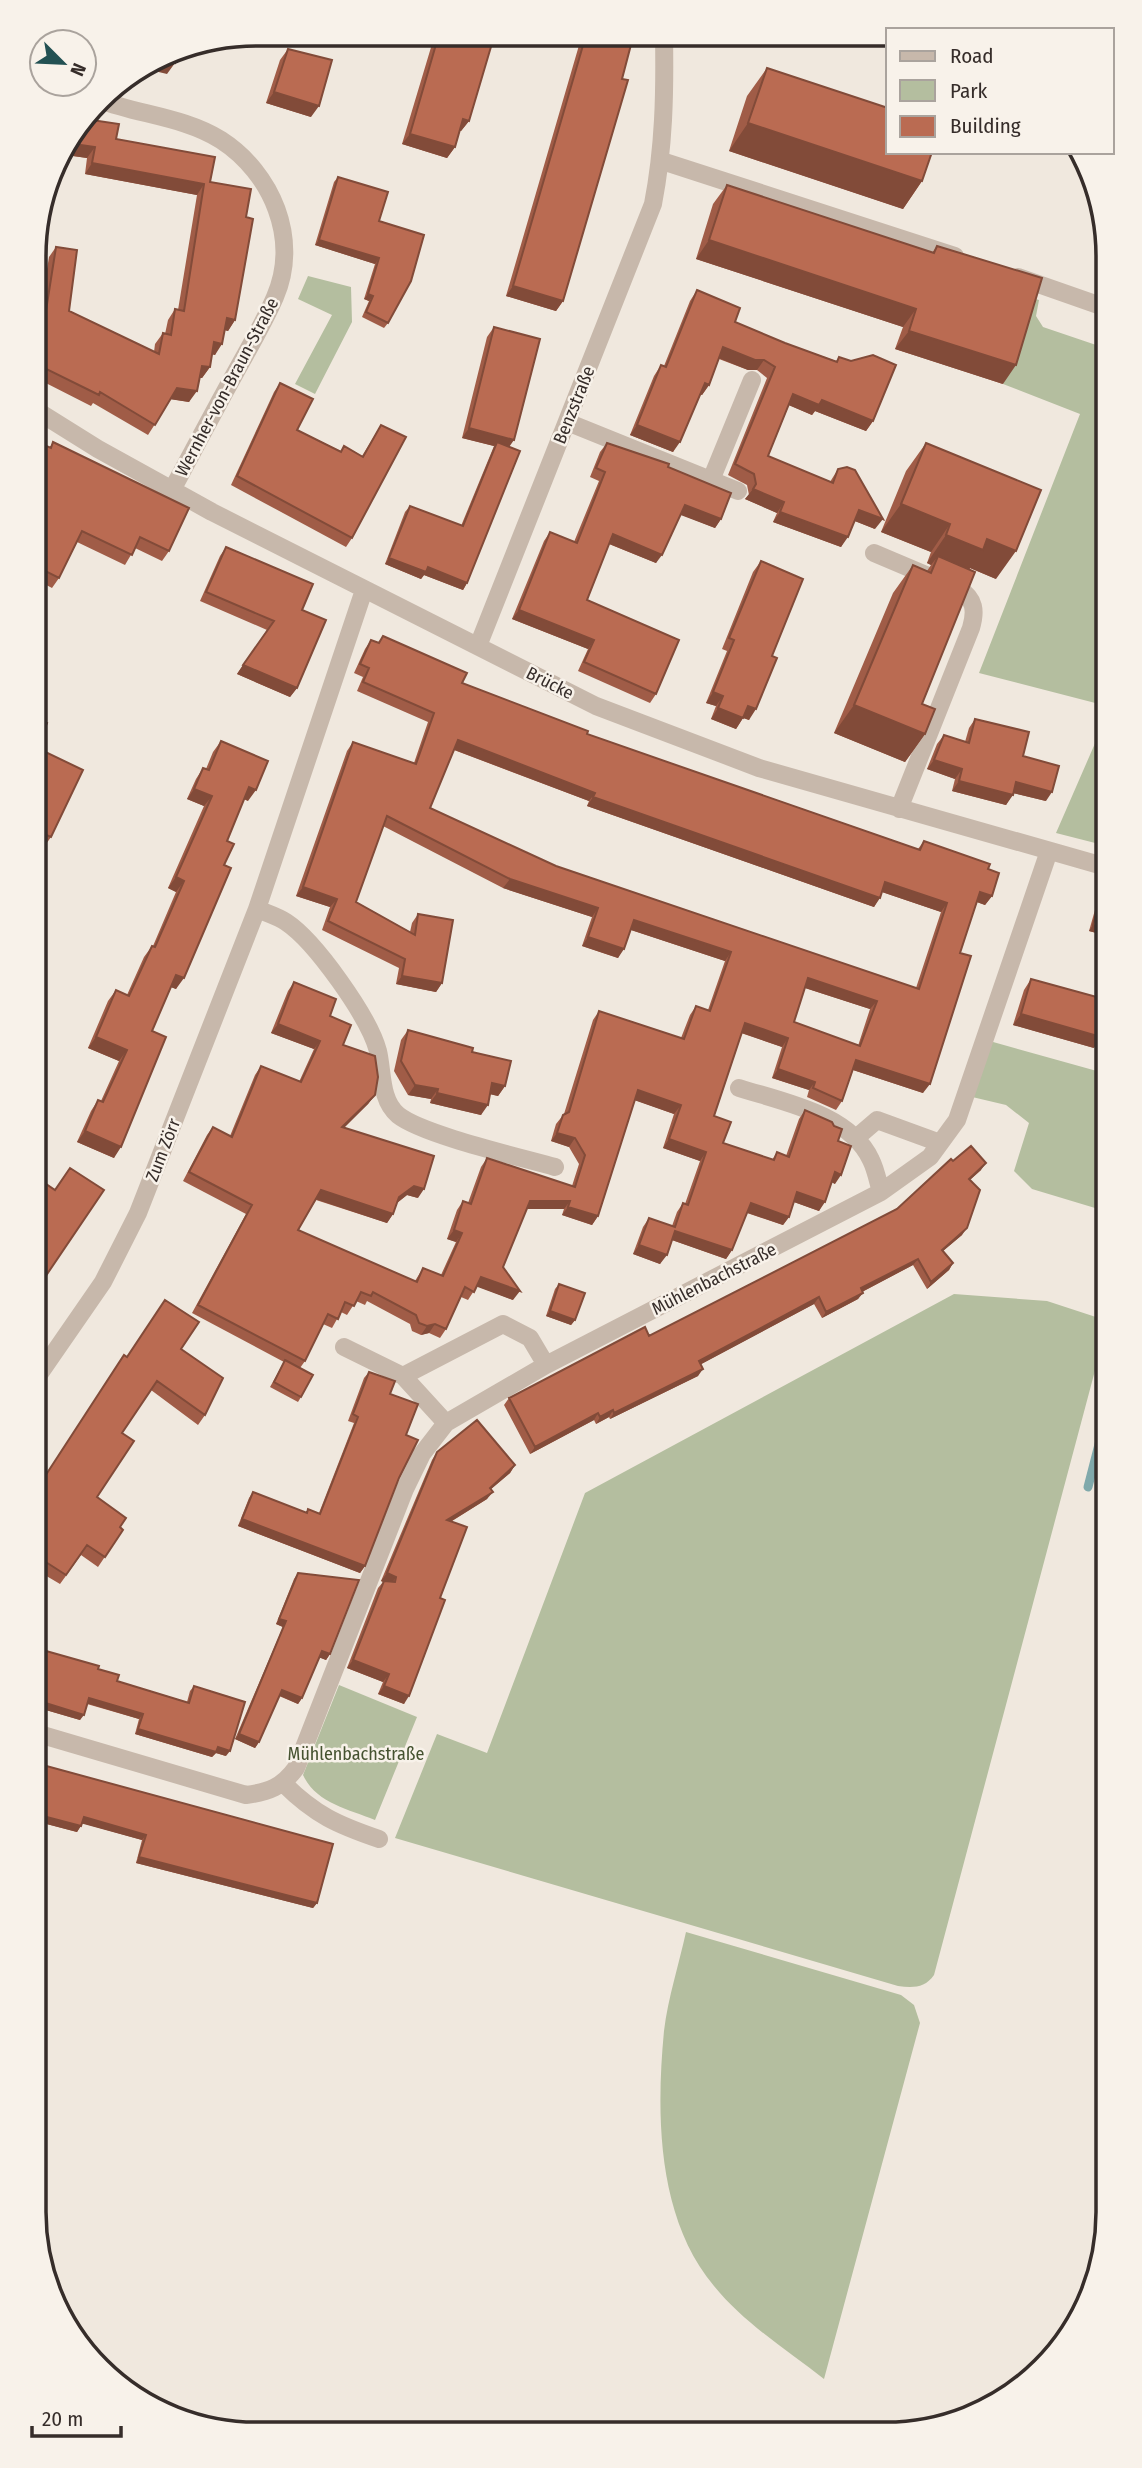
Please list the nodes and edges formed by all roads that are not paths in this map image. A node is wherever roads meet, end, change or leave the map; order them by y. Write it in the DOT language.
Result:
graph roads {
  1 [pos="664,45"];
  2 [pos="111,104"];
  3 [pos="662,161"];
  4 [pos="970,261"];
  5 [pos="1006,273"];
  6 [pos="1096,304"];
  7 [pos="752,380"];
  8 [pos="46,416"];
  9 [pos="567,422"];
  10 [pos="711,480"];
  11 [pos="172,490"];
  12 [pos="738,491"];
  13 [pos="874,553"];
  14 [pos="364,590"];
  15 [pos="478,646"];
  16 [pos="899,810"];
  17 [pos="1049,851"];
  18 [pos="1096,864"];
  19 [pos="257,909"];
  20 [pos="739,1088"];
  21 [pos="856,1138"];
  22 [pos="940,1143"];
  23 [pos="555,1167"];
  24 [pos="881,1192"];
  25 [pos="344,1347"];
  26 [pos="45,1365"];
  27 [pos="546,1365"];
  28 [pos="403,1376"];
  29 [pos="446,1423"];
  30 [pos="45,1736"];
  31 [pos="284,1784"];
  32 [pos="379,1839"];
  1 -- 3 [label="street, Benzstraße"];
  2 -- 11 [label="street, Wernher-von-Braun-Straße"];
  3 -- 4 [label="street"];
  3 -- 9 [label="street, Benzstraße"];
  5 -- 6 [label="street"];
  7 -- 10 [label="street"];
  8 -- 11 [label="street, Brücke"];
  9 -- 10 [label="street"];
  9 -- 15 [label="street, Benzstraße"];
  10 -- 12 [label="street"];
  11 -- 14 [label="street, Brücke"];
  13 -- 16 [label="street"];
  14 -- 15 [label="street, Brücke"];
  14 -- 19 [label="street, Zum Zörr"];
  15 -- 16 [label="street, Brücke"];
  16 -- 17 [label="street, Brücke"];
  17 -- 18 [label="street, Brücke"];
  17 -- 22 [label="street, Mühlenbachstraße"];
  19 -- 23 [label="street"];
  19 -- 26 [label="street, Zum Zörr"];
  20 -- 21 [label="street"];
  21 -- 22 [label="street"];
  21 -- 24 [label="street"];
  22 -- 24 [label="street, Mühlenbachstraße"];
  24 -- 27 [label="street, Mühlenbachstraße"];
  25 -- 28 [label="street"];
  27 -- 28 [label="street"];
  27 -- 29 [label="street, Mühlenbachstraße"];
  28 -- 29 [label="street"];
  29 -- 31 [label="street, Mühlenbachstraße"];
  30 -- 31 [label="street"];
  31 -- 32 [label="street"];
}
